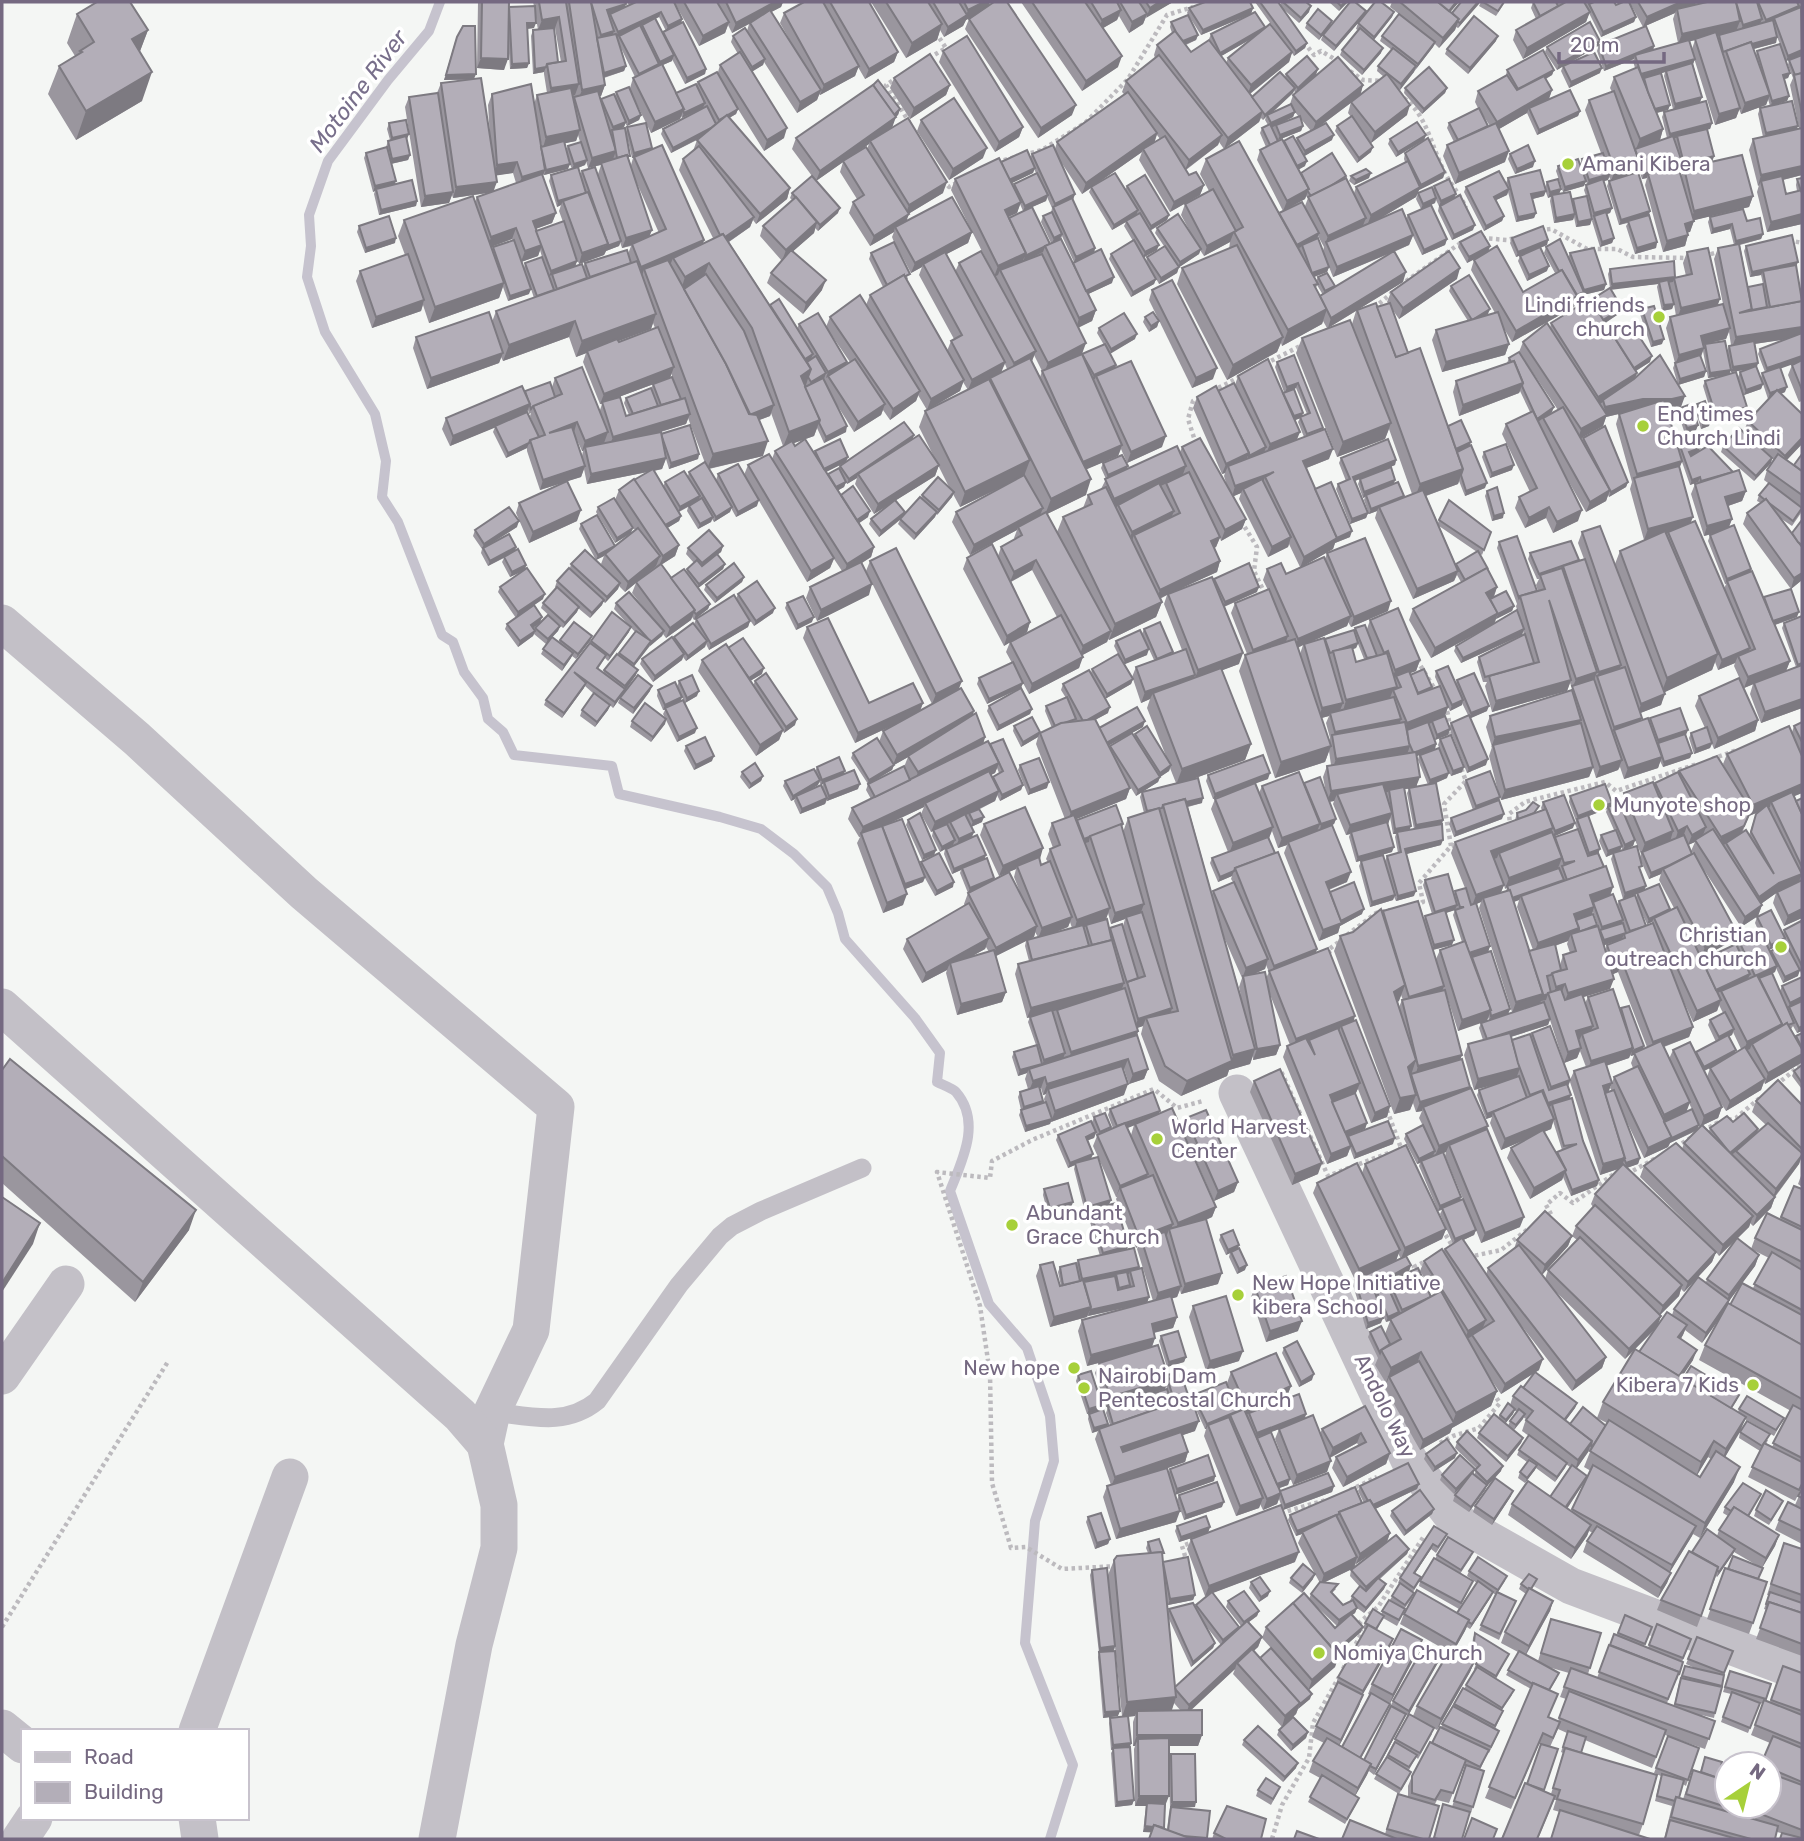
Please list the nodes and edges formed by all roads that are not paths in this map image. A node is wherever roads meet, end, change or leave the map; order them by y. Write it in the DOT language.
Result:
graph roads {
  1 [pos="2,623"];
  2 [pos="2,1006"];
  3 [pos="1237,1093"];
  4 [pos="862,1168"];
  5 [pos="66,1284"];
  6 [pos="2,1376"];
  7 [pos="489,1428"];
  8 [pos="290,1477"];
  9 [pos="1802,1673"];
  10 [pos="2,1728"];
  11 [pos="199,1729"];
  12 [pos="21,1743"];
  13 [pos="33,1820"];
  14 [pos="197,1820"];
  15 [pos="20,1839"];
  16 [pos="200,1839"];
  17 [pos="437,1839"];
  1 -- 7 [label="street"];
  2 -- 7 [label="street"];
  3 -- 9 [label="street, Andolo Way"];
  4 -- 7 [label="lane"];
  5 -- 6 [label="street"];
  7 -- 17 [label="street"];
  8 -- 11 [label="street"];
  10 -- 12 [label="street"];
  13 -- 15 [label="street"];
  14 -- 16 [label="street"];
}
